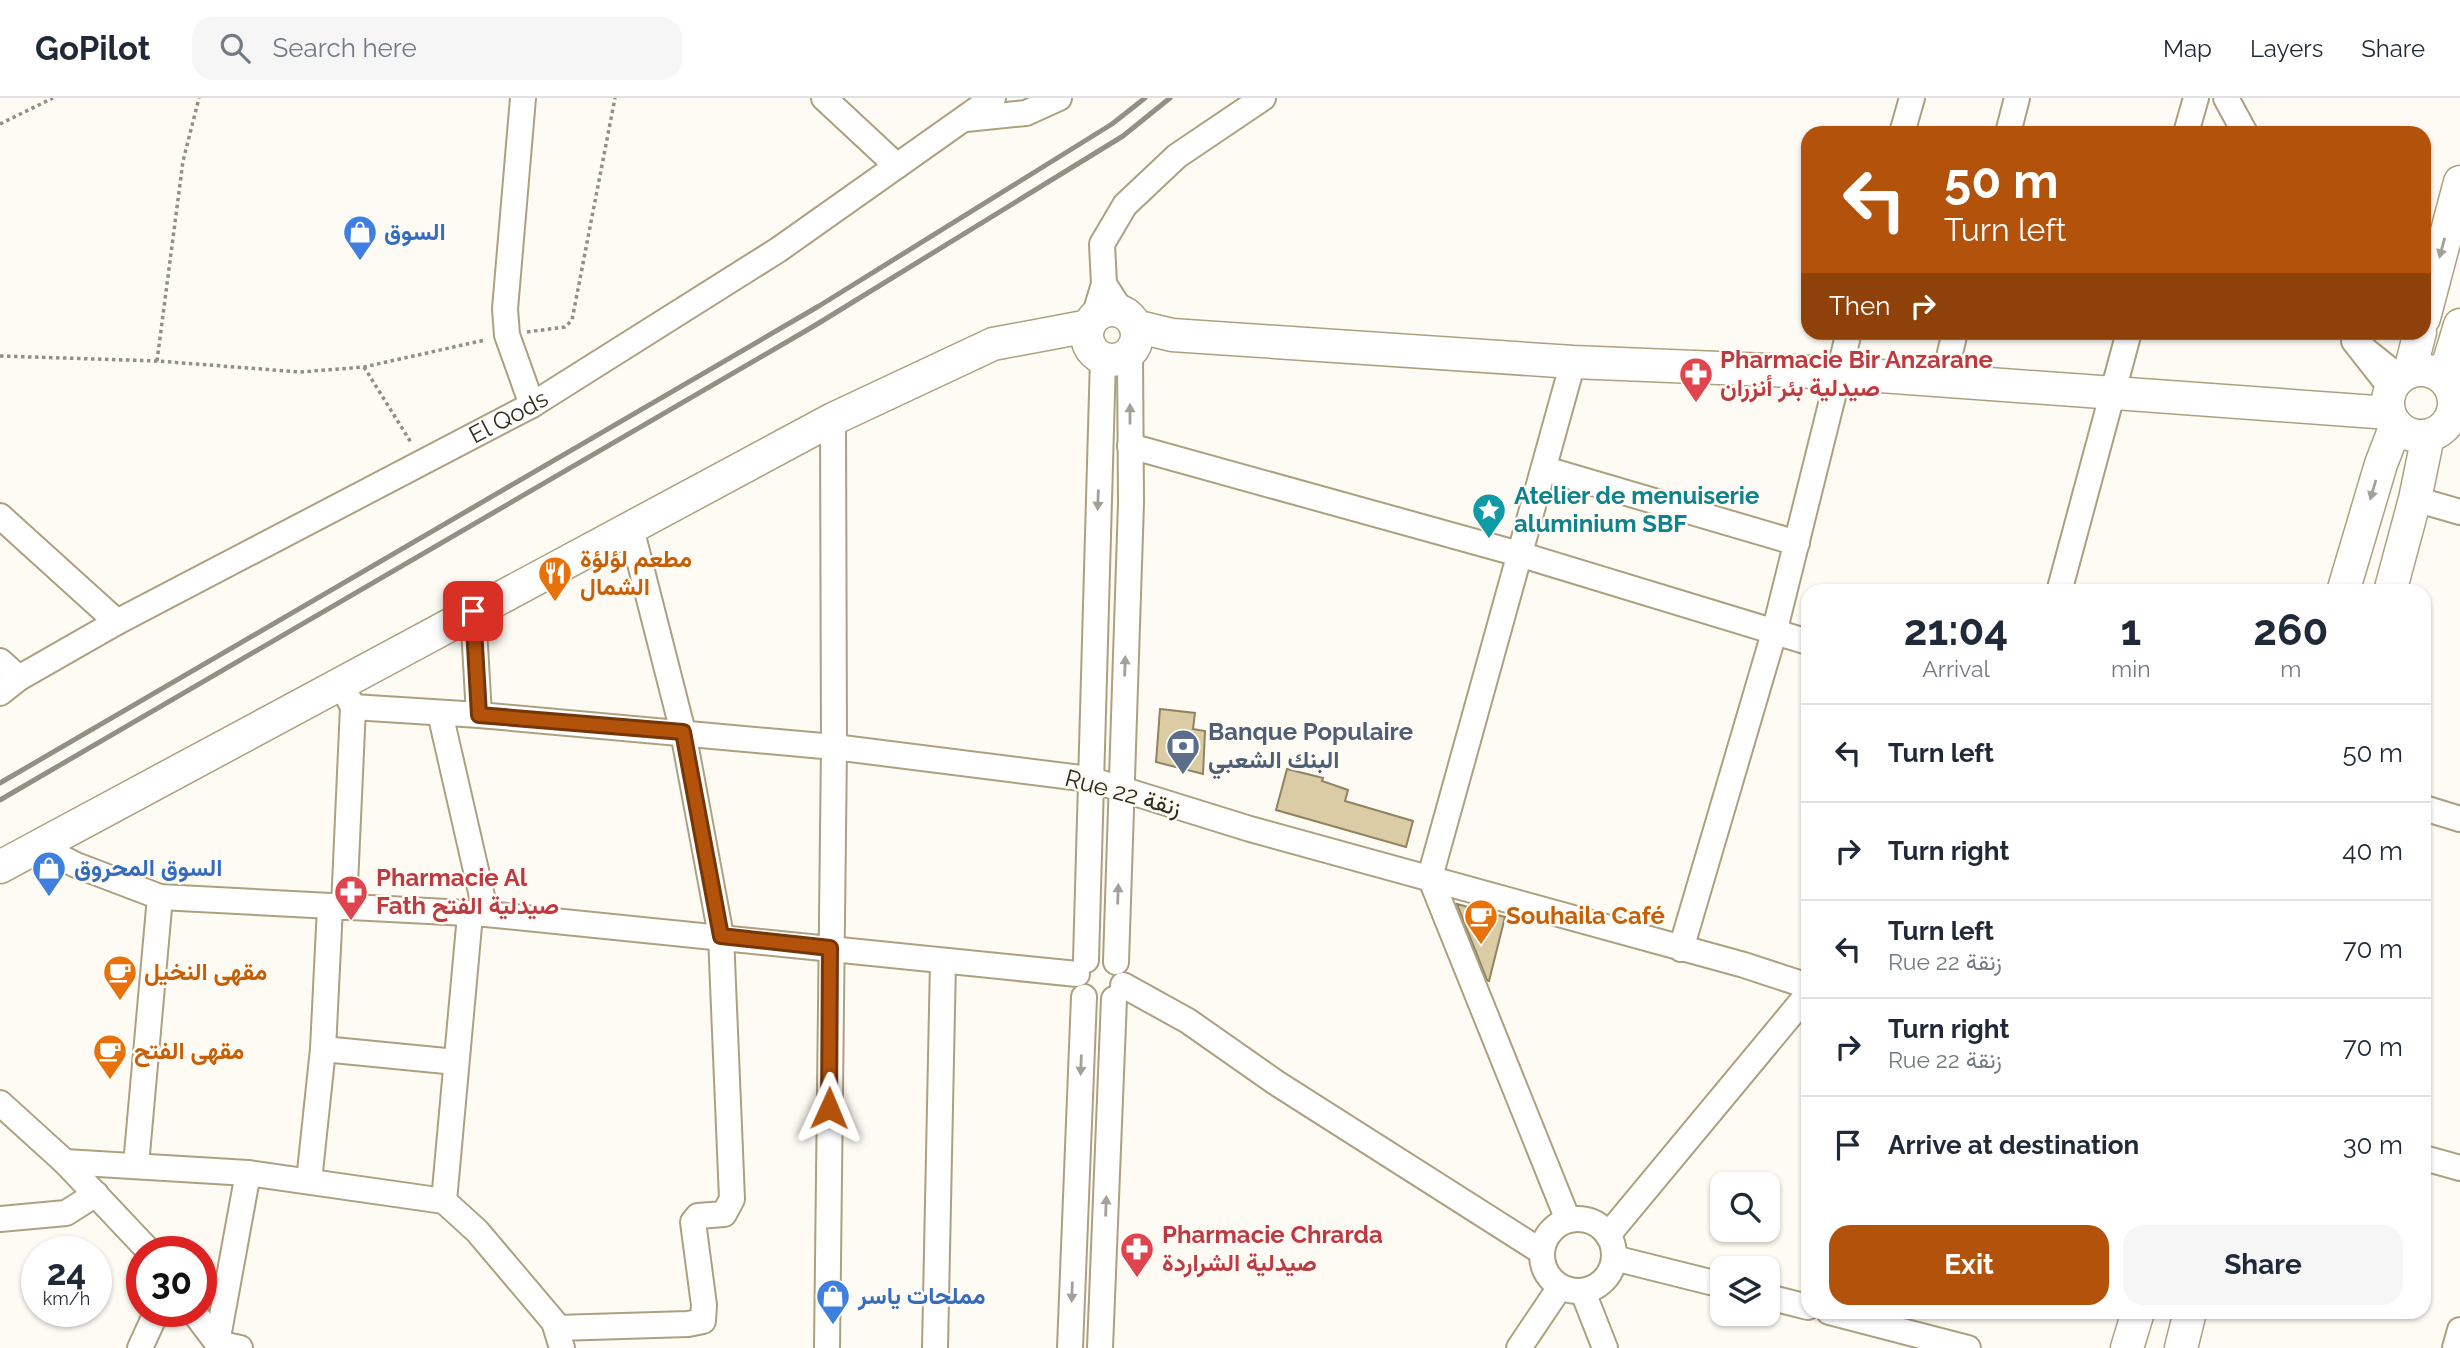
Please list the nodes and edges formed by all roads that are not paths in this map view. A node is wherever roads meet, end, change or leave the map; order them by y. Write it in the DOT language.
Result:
graph roads {
  1 [pos="523,98"];
  2 [pos="824,98"];
  3 [pos="993,98"];
  4 [pos="1059,98"];
  5 [pos="1263,98"];
  6 [pos="1912,98"];
  7 [pos="2017,98"];
  8 [pos="2196,98"];
  9 [pos="2226,98"];
  10 [pos="966,119"];
  11 [pos="1904,126"];
  12 [pos="2010,126"];
  13 [pos="2188,126"];
  14 [pos="2241,126"];
  15 [pos="897,166"];
  16 [pos="2460,182"];
  17 [pos="2431,292"];
  18 [pos="2460,325"];
  19 [pos="1112,335"];
  20 [pos="1847,340"];
  21 [pos="1953,340"];
  22 [pos="2127,340"];
  23 [pos="2354,340"];
  24 [pos="2417,340"];
  25 [pos="1573,362"];
  26 [pos="1839,373"];
  27 [pos="1942,382"];
  28 [pos="2112,393"];
  29 [pos="2396,394"];
  30 [pos="532,405"];
  31 [pos="2449,407"];
  32 [pos="833,419"];
  33 [pos="1130,446"];
  34 [pos="1545,469"];
  35 [pos="2415,499"];
  36 [pos="2460,512"];
  37 [pos="0,516"];
  38 [pos="631,528"];
  39 [pos="1797,543"];
  40 [pos="1519,554"];
  41 [pos="2061,584"];
  42 [pos="2345,584"];
  43 [pos="2392,584"];
  44 [pos="473,611"];
  45 [pos="117,622"];
  46 [pos="1774,633"];
  47 [pos="1801,640"];
  48 [pos="0,661"];
  49 [pos="10,685"];
  50 [pos="346,695"];
  51 [pos="440,713"];
  52 [pos="479,715"];
  53 [pos="683,732"];
  54 [pos="834,747"];
  55 [pos="1089,779"];
  56 [pos="1121,790"];
  57 [pos="2431,810"];
  58 [pos="2460,819"];
  59 [pos="38,846"];
  60 [pos="0,867"];
  61 [pos="1430,877"];
  62 [pos="160,897"];
  63 [pos="337,907"];
  64 [pos="478,914"];
  65 [pos="721,936"];
  66 [pos="830,948"];
  67 [pos="1682,949"];
  68 [pos="943,962"];
  69 [pos="1082,977"];
  70 [pos="1118,982"];
  71 [pos="1801,984"];
  72 [pos="1801,1004"];
  73 [pos="323,1049"];
  74 [pos="456,1062"];
  75 [pos="0,1103"];
  76 [pos="2431,1160"];
  77 [pos="65,1162"];
  78 [pos="136,1165"];
  79 [pos="2460,1168"];
  80 [pos="248,1173"];
  81 [pos="309,1181"];
  82 [pos="96,1194"];
  83 [pos="444,1201"];
  84 [pos="0,1219"];
  85 [pos="1568,1220"];
  86 [pos="135,1236"];
  87 [pos="1611,1246"];
  88 [pos="1542,1252"];
  89 [pos="1710,1281"];
  90 [pos="1571,1289"];
  91 [pos="1780,1300"];
  92 [pos="1801,1305"];
  93 [pos="1856,1319"];
  94 [pos="2136,1319"];
  95 [pos="2188,1319"];
  96 [pos="150,1327"];
  97 [pos="208,1327"];
  98 [pos="2460,1330"];
  99 [pos="560,1338"];
  100 [pos="226,1346"];
  101 [pos="140,1348"];
  102 [pos="827,1348"];
  103 [pos="935,1348"];
  104 [pos="1070,1348"];
  105 [pos="1100,1348"];
  106 [pos="1519,1348"];
  107 [pos="1605,1348"];
  108 [pos="1968,1348"];
  109 [pos="2127,1348"];
  110 [pos="2181,1348"];
  111 [pos="2455,1348"];
  1 -- 30 [label="street"];
  2 -- 15 [label="street"];
  3 -- 10 [label="street, El Qods"];
  4 -- 10 [label="street"];
  5 -- 19 [label="street"];
  6 -- 11 [label="street"];
  7 -- 12 [label="street"];
  8 -- 13 [label="street"];
  9 -- 14 [label="street"];
  10 -- 15 [label="street, El Qods"];
  15 -- 30 [label="street, El Qods"];
  16 -- 17 [label="main road, one-way"];
  18 -- 31 [label="main road"];
  19 -- 25 [label="main road"];
  19 -- 32 [label="main road"];
  33 -- 19 [label="street, one-way"];
  19 -- 55 [label="street, one-way"];
  20 -- 26 [label="street"];
  21 -- 27 [label="street"];
  22 -- 28 [label="street"];
  23 -- 29 [label="street"];
  24 -- 29 [label="main road"];
  25 -- 26 [label="main road"];
  25 -- 34 [label="street"];
  26 -- 27 [label="main road"];
  26 -- 39 [label="street"];
  27 -- 28 [label="main road"];
  28 -- 29 [label="main road"];
  28 -- 41 [label="street"];
  29 -- 31 [label="main road"];
  29 -- 31 [label="main road"];
  29 -- 42 [label="main road, one-way"];
  30 -- 45 [label="street, El Qods"];
  31 -- 35 [label="main road"];
  32 -- 38 [label="main road"];
  32 -- 54 [label="street"];
  33 -- 40 [label="street"];
  56 -- 33 [label="street, one-way"];
  34 -- 39 [label="street"];
  34 -- 40 [label="street"];
  35 -- 36 [label="street"];
  35 -- 43 [label="main road"];
  37 -- 45 [label="street"];
  38 -- 44 [label="main road"];
  38 -- 53 [label="street"];
  39 -- 46 [label="street"];
  40 -- 46 [label="street"];
  40 -- 61 [label="street"];
  44 -- 50 [label="main road"];
  44 -- 52 [label="street"];
  45 -- 49 [label="street, El Qods"];
  46 -- 47 [label="street"];
  46 -- 67 [label="street"];
  48 -- 49 [label="street"];
  50 -- 51 [label="street, Rue 22 زنقة"];
  50 -- 59 [label="main road"];
  50 -- 63 [label="street"];
  51 -- 52 [label="street, Rue 22 زنقة"];
  51 -- 64 [label="street"];
  52 -- 53 [label="street, Rue 22 زنقة"];
  53 -- 54 [label="street, Rue 22 زنقة"];
  53 -- 65 [label="street"];
  54 -- 55 [label="street, Rue 22 زنقة"];
  54 -- 66 [label="street"];
  55 -- 56 [label="street, Rue 22 زنقة"];
  55 -- 69 [label="street"];
  56 -- 61 [label="street, Rue 22 زنقة"];
  70 -- 56 [label="street, one-way"];
  57 -- 58 [label="street"];
  59 -- 60 [label="main road"];
  59 -- 62 [label="street"];
  61 -- 67 [label="street, Rue 22 زنقة"];
  61 -- 85 [label="street"];
  62 -- 63 [label="street"];
  62 -- 78 [label="street"];
  63 -- 64 [label="street"];
  63 -- 73 [label="street"];
  64 -- 65 [label="street"];
  64 -- 74 [label="street"];
  65 -- 66 [label="street"];
  65 -- 99 [label="street"];
  66 -- 68 [label="street"];
  66 -- 102 [label="street"];
  67 -- 71 [label="street, Rue 22 زنقة"];
  68 -- 69 [label="street"];
  68 -- 103 [label="street"];
  69 -- 70 [label="street"];
  69 -- 70 [label="street"];
  69 -- 104 [label="street, one-way"];
  70 -- 88 [label="street"];
  105 -- 70 [label="street, one-way"];
  72 -- 87 [label="street"];
  73 -- 74 [label="street"];
  73 -- 81 [label="street"];
  74 -- 83 [label="street"];
  75 -- 77 [label="street"];
  76 -- 79 [label="street"];
  77 -- 78 [label="street"];
  77 -- 82 [label="street"];
  78 -- 80 [label="street"];
  80 -- 81 [label="street"];
  80 -- 100 [label="street"];
  81 -- 83 [label="street"];
  82 -- 84 [label="street"];
  82 -- 86 [label="street"];
  83 -- 99 [label="street"];
  85 -- 87 [label="street"];
  85 -- 88 [label="street"];
  87 -- 89 [label="street"];
  87 -- 90 [label="street"];
  88 -- 90 [label="street"];
  90 -- 106 [label="street"];
  90 -- 107 [label="street"];
  91 -- 92 [label="street"];
  93 -- 108 [label="street"];
  94 -- 109 [label="main road"];
  95 -- 110 [label="main road"];
  96 -- 101 [label="street"];
  97 -- 100 [label="street"];
  98 -- 111 [label="street"];
}
